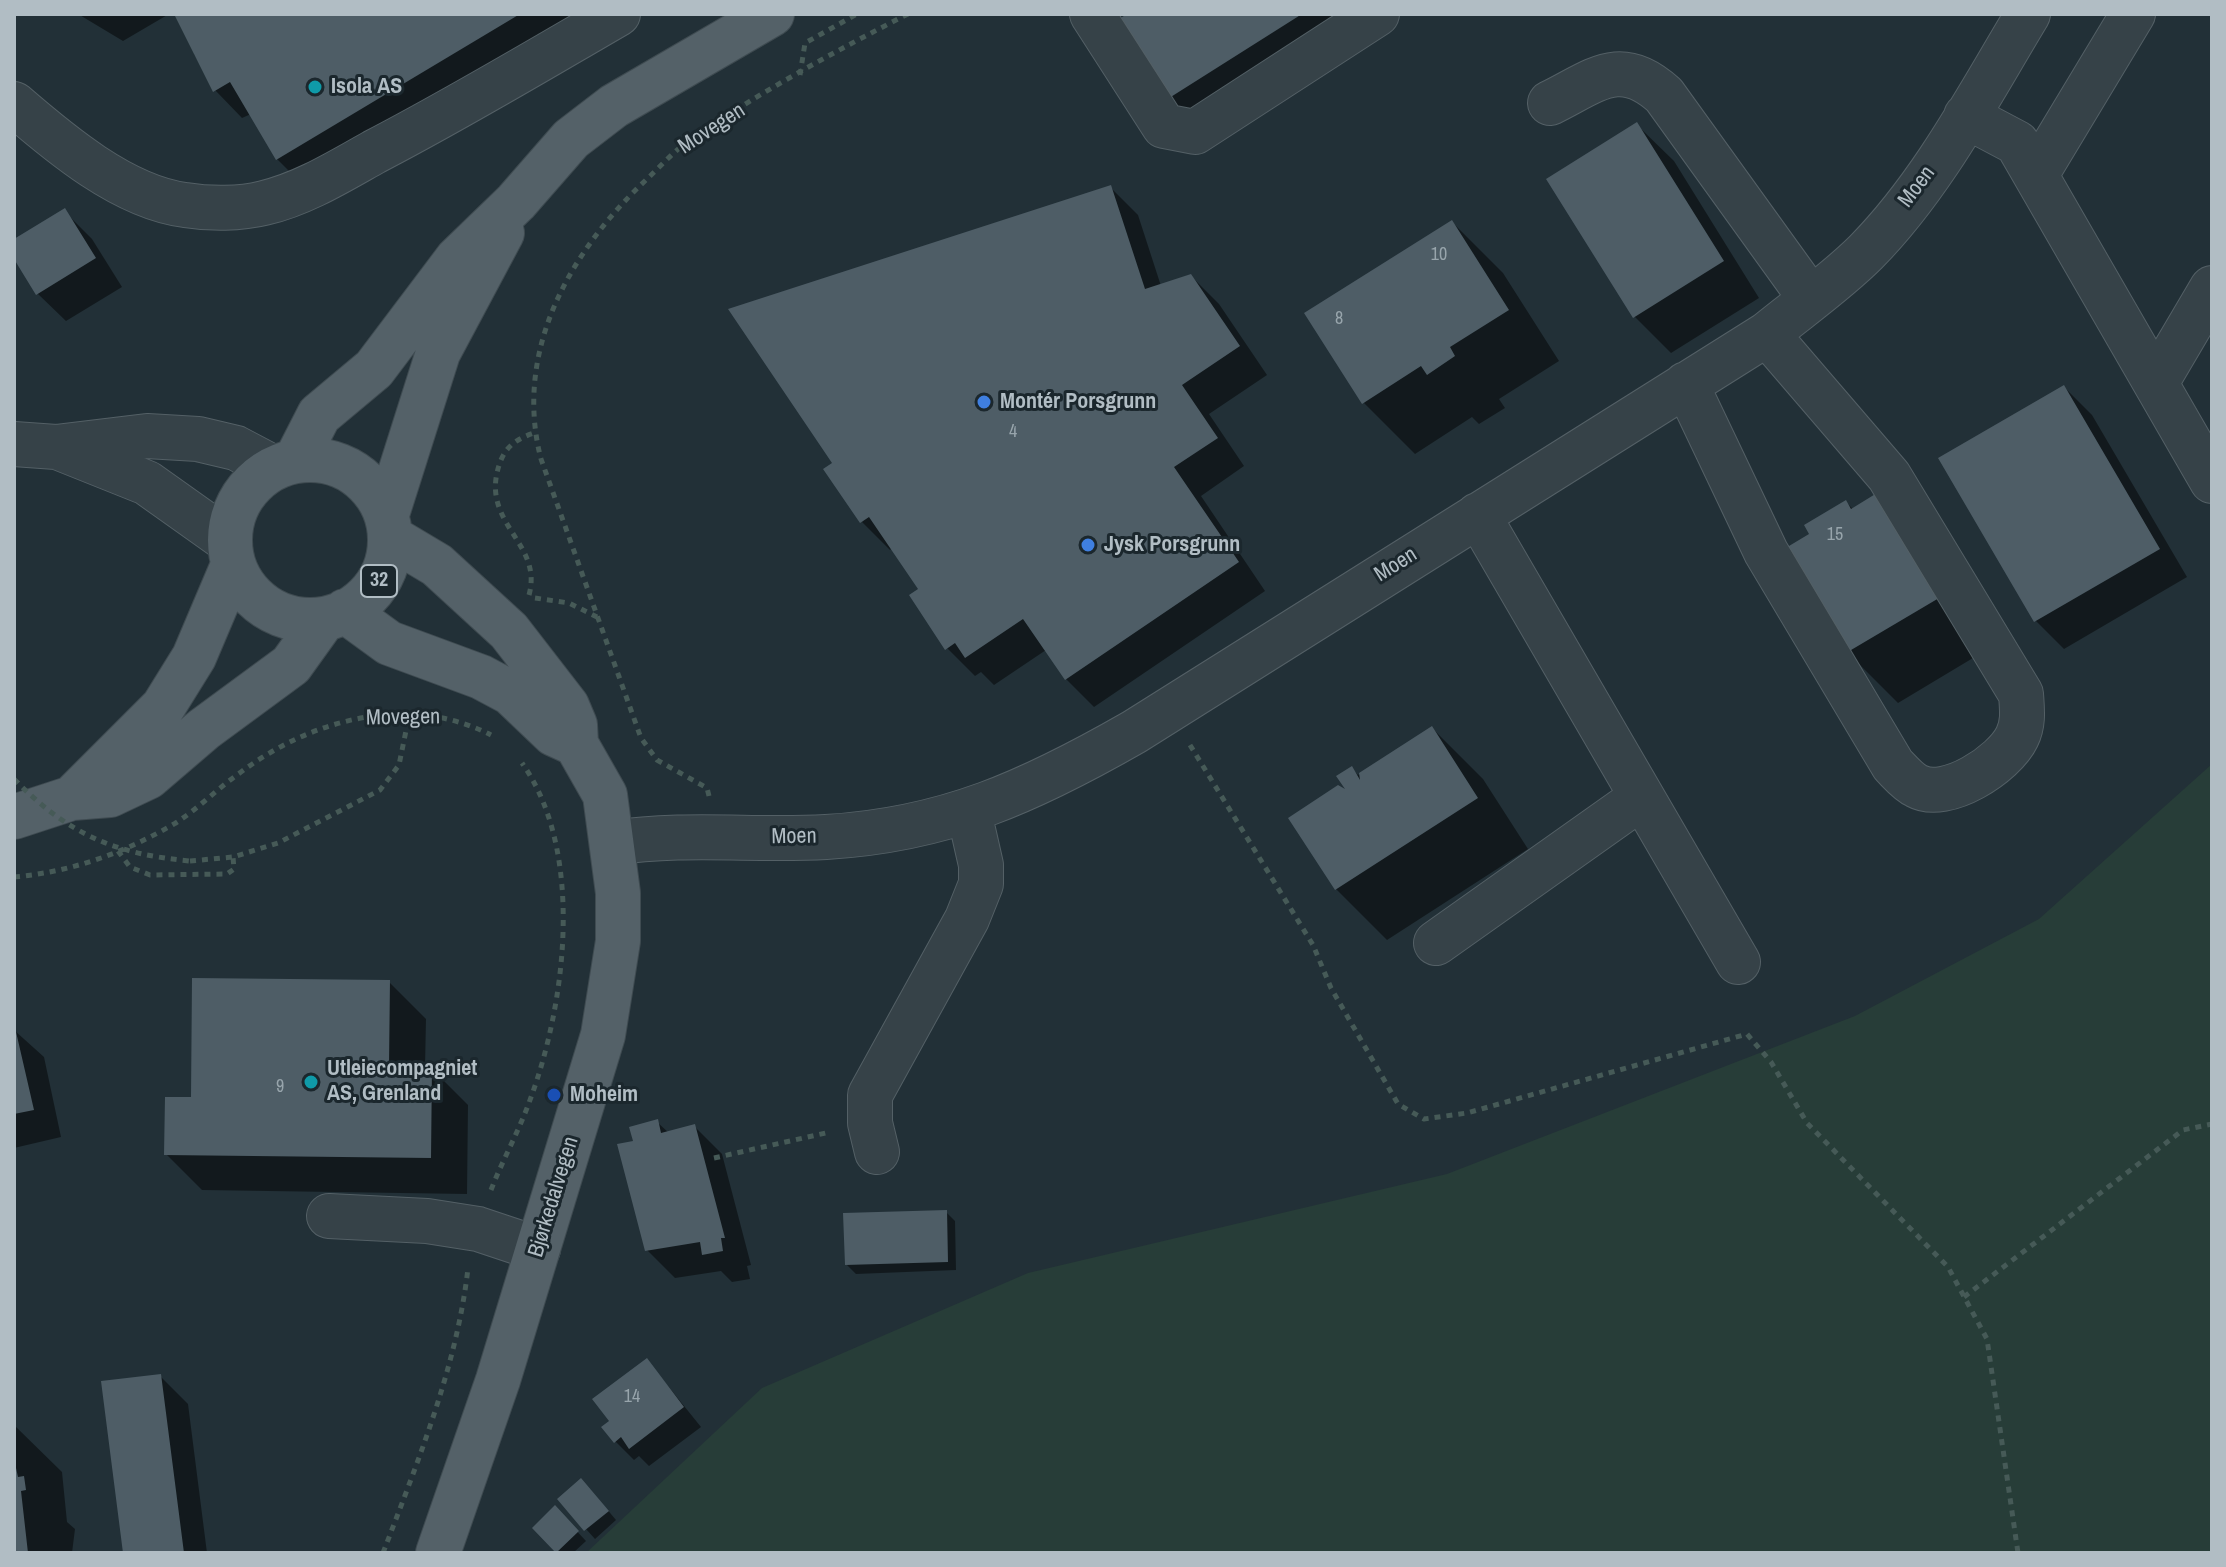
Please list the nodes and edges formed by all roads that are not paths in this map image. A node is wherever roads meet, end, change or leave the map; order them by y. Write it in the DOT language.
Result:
graph roads {
  1 [pos="618,14"];
  2 [pos="772,14"];
  3 [pos="1092,14"];
  4 [pos="1377,14"];
  5 [pos="2028,14"];
  6 [pos="2133,14"];
  7 [pos="1550,103"];
  8 [pos="14,104"];
  9 [pos="1966,116"];
  10 [pos="2036,175"];
  11 [pos="516,202"];
  12 [pos="2212,288"];
  13 [pos="1811,299"];
  14 [pos="1767,334"];
  15 [pos="2156,383"];
  16 [pos="1686,384"];
  17 [pos="35,445"];
  18 [pos="285,464"];
  19 [pos="2212,481"];
  20 [pos="1478,515"];
  21 [pos="388,526"];
  22 [pos="231,553"];
  23 [pos="334,615"];
  24 [pos="576,744"];
  25 [pos="1642,797"];
  26 [pos="72,798"];
  27 [pos="969,812"];
  28 [pos="14,817"];
  29 [pos="613,843"];
  30 [pos="1436,943"];
  31 [pos="1738,962"];
  32 [pos="873,1137"];
  33 [pos="329,1216"];
  34 [pos="538,1249"];
  35 [pos="438,1553"];
  1 -- 8 [label="street"];
  2 -- 11 [label="main road, 32"];
  3 -- 4 [label="street"];
  5 -- 9 [label="street, Moen"];
  6 -- 10 [label="street"];
  7 -- 13 [label="street"];
  9 -- 10 [label="street"];
  9 -- 13 [label="street, Moen"];
  10 -- 15 [label="street"];
  11 -- 18 [label="main road, 32"];
  11 -- 21 [label="main road, 32"];
  12 -- 15 [label="street"];
  13 -- 14 [label="street, Moen"];
  14 -- 16 [label="street, Moen"];
  14 -- 16 [label="street"];
  15 -- 19 [label="street"];
  16 -- 20 [label="street, Moen"];
  17 -- 18 [label="street"];
  17 -- 22 [label="street"];
  18 -- 21 [label="main road"];
  18 -- 22 [label="main road, 32"];
  20 -- 25 [label="street"];
  20 -- 27 [label="street, Moen"];
  21 -- 23 [label="main road, 32"];
  21 -- 24 [label="main road, Bjørkedalvegen"];
  22 -- 23 [label="main road"];
  22 -- 26 [label="main road, 32"];
  23 -- 24 [label="main road, Bjørkedalvegen"];
  23 -- 26 [label="main road, 32"];
  24 -- 29 [label="main road, Bjørkedalvegen"];
  25 -- 30 [label="street"];
  25 -- 31 [label="street"];
  26 -- 28 [label="main road, 32"];
  27 -- 29 [label="street, Moen"];
  27 -- 32 [label="street"];
  29 -- 34 [label="main road, Bjørkedalvegen"];
  33 -- 34 [label="street"];
  34 -- 35 [label="main road, Bjørkedalvegen"];
}
